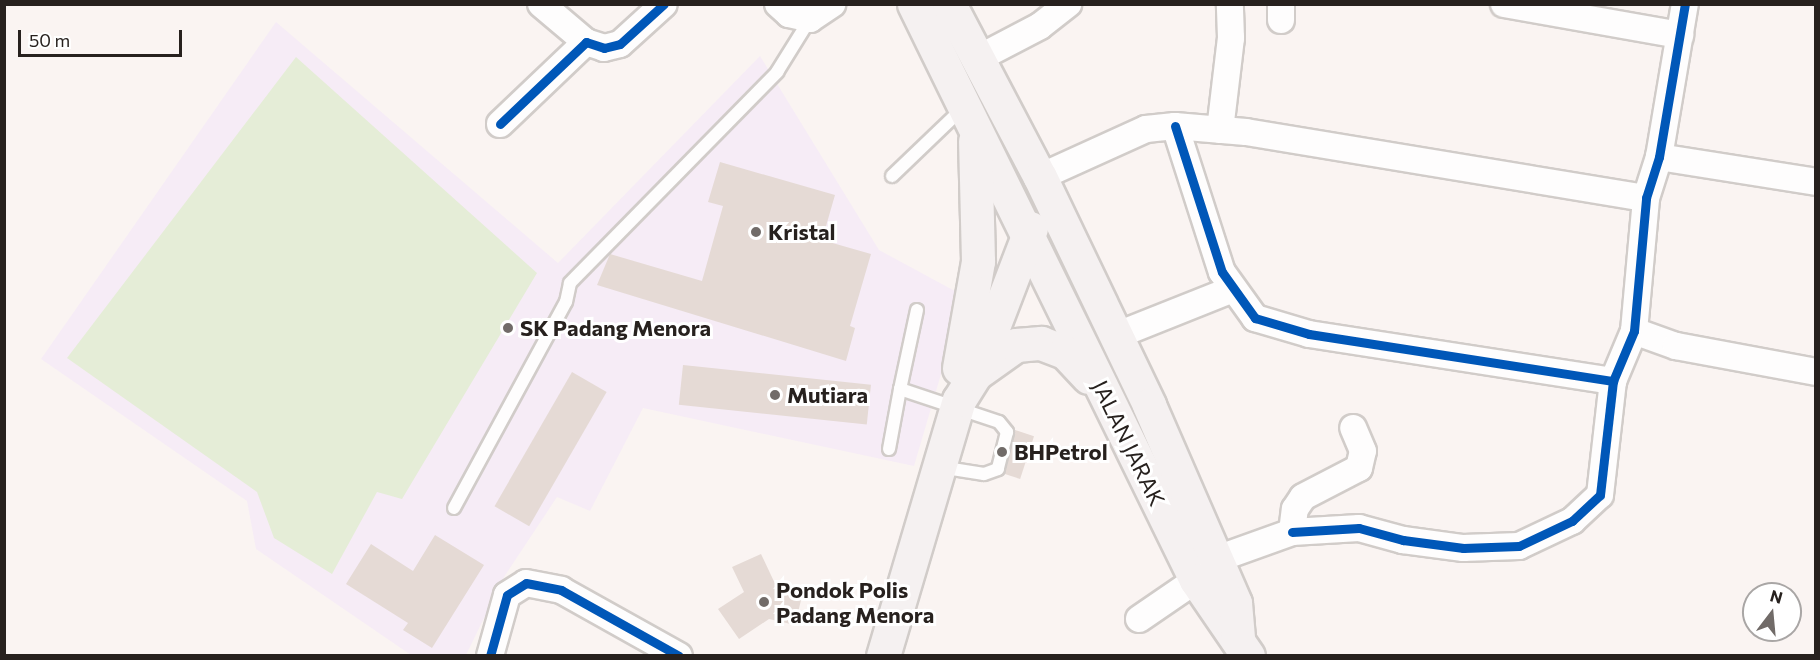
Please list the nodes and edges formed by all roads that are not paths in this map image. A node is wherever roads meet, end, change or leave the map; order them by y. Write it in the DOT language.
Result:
graph roads {
  1 [pos="541,4"];
  2 [pos="664,4"];
  3 [pos="778,4"];
  4 [pos="832,4"];
  5 [pos="914,4"];
  6 [pos="949,4"];
  7 [pos="1068,4"];
  8 [pos="1230,4"];
  9 [pos="1504,4"];
  10 [pos="1685,4"];
  11 [pos="1039,15"];
  12 [pos="810,19"];
  13 [pos="1680,35"];
  14 [pos="586,42"];
  15 [pos="977,59"];
  16 [pos="970,111"];
  17 [pos="1005,116"];
  18 [pos="500,124"];
  19 [pos="1175,126"];
  20 [pos="1220,130"];
  21 [pos="1659,157"];
  22 [pos="892,176"];
  23 [pos="1040,177"];
  24 [pos="1815,182"];
  25 [pos="1646,198"];
  26 [pos="1026,228"];
  27 [pos="1233,289"];
  28 [pos="917,310"];
  29 [pos="1634,331"];
  30 [pos="1114,332"];
  31 [pos="1815,372"];
  32 [pos="1613,381"];
  33 [pos="962,388"];
  34 [pos="900,389"];
  35 [pos="1106,395"];
  36 [pos="1353,428"];
  37 [pos="889,449"];
  38 [pos="939,466"];
  39 [pos="454,508"];
  40 [pos="1292,532"];
  41 [pos="1207,569"];
  42 [pos="1139,619"];
  43 [pos="1243,647"];
  44 [pos="490,656"];
  45 [pos="679,656"];
  46 [pos="883,656"];
  1 -- 14 [label="street"];
  2 -- 14 [label="street"];
  3 -- 12 [label="street"];
  4 -- 12 [label="street"];
  5 -- 16 [label="main road"];
  6 -- 15 [label="main road"];
  7 -- 11 [label="street"];
  8 -- 20 [label="street"];
  9 -- 13 [label="street"];
  10 -- 13 [label="street"];
  11 -- 15 [label="street"];
  12 -- 39 [label="lane"];
  13 -- 21 [label="street"];
  14 -- 18 [label="street"];
  15 -- 17 [label="main road"];
  16 -- 22 [label="lane"];
  16 -- 26 [label="main road"];
  16 -- 33 [label="main road"];
  17 -- 23 [label="main road"];
  17 -- 26 [label="main road"];
  19 -- 20 [label="street"];
  19 -- 23 [label="street"];
  19 -- 27 [label="street"];
  20 -- 25 [label="street"];
  21 -- 24 [label="street"];
  21 -- 25 [label="street"];
  23 -- 30 [label="main road"];
  25 -- 29 [label="street"];
  26 -- 30 [label="main road"];
  26 -- 33 [label="main road"];
  26 -- 35 [label="main road, JALAN JARAK"];
  27 -- 30 [label="street"];
  27 -- 32 [label="street"];
  28 -- 34 [label="lane"];
  29 -- 31 [label="street"];
  29 -- 32 [label="street"];
  30 -- 41 [label="main road, JALAN JARAK"];
  32 -- 40 [label="street"];
  33 -- 34 [label="lane"];
  33 -- 35 [label="main road"];
  33 -- 38 [label="main road"];
  33 -- 38 [label="lane"];
  34 -- 37 [label="lane"];
  35 -- 41 [label="main road, JALAN JARAK"];
  36 -- 40 [label="street"];
  38 -- 46 [label="main road"];
  40 -- 41 [label="street"];
  41 -- 42 [label="street"];
  41 -- 43 [label="main road, JALAN JARAK"];
  44 -- 45 [label="street"];
}
